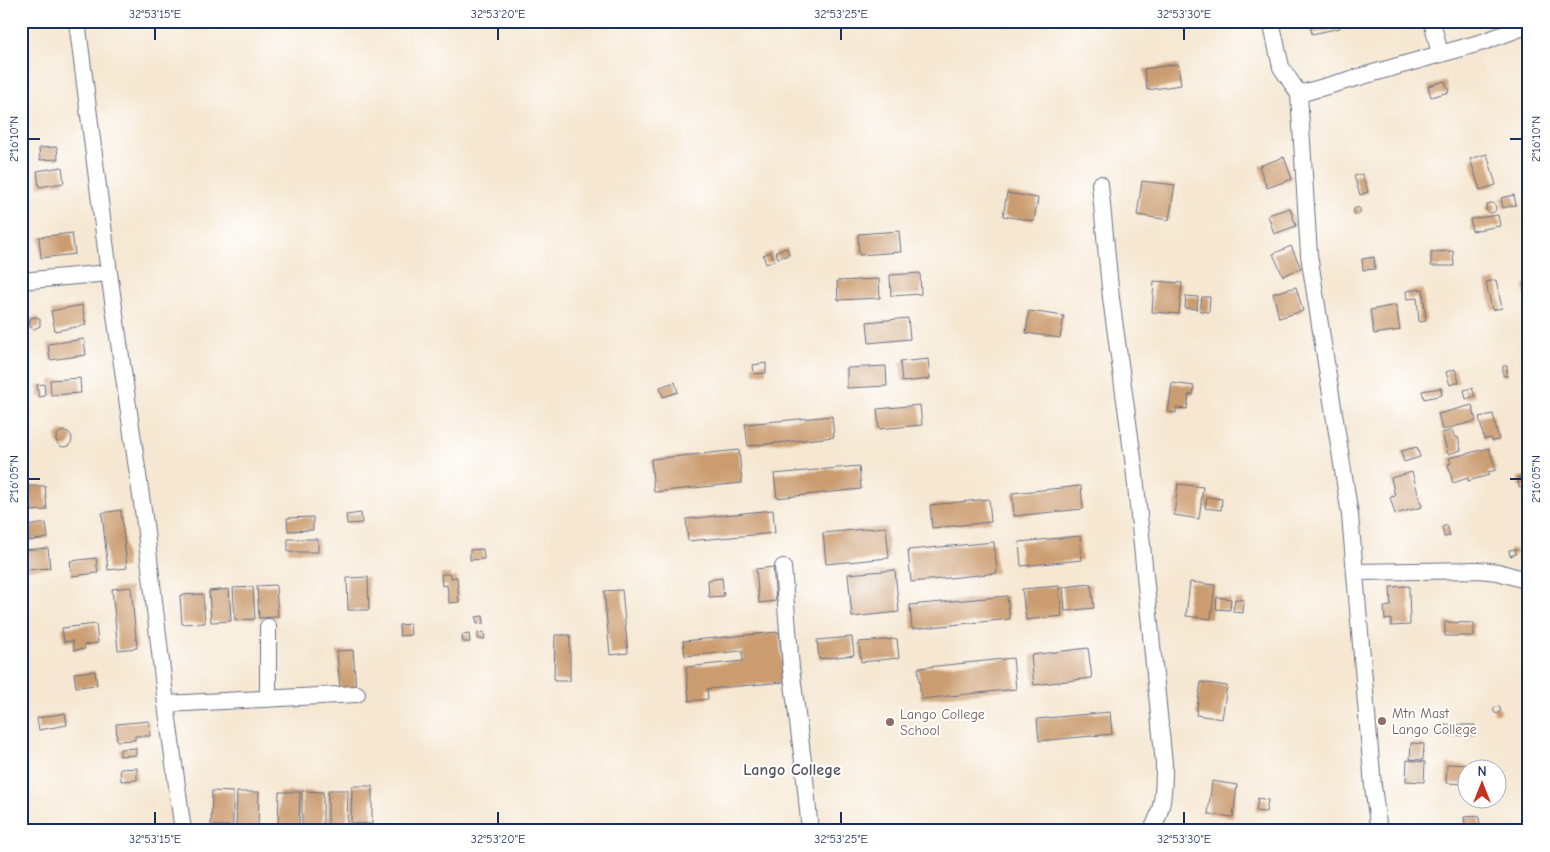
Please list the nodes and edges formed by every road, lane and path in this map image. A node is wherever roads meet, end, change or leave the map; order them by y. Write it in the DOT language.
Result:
graph roads {
  1 [pos="77,21"];
  2 [pos="1271,21"];
  3 [pos="1432,21"];
  4 [pos="1529,25"];
  5 [pos="1440,54"];
  6 [pos="1299,94"];
  7 [pos="1100,184"];
  8 [pos="109,273"];
  9 [pos="21,281"];
  10 [pos="783,567"];
  11 [pos="1355,572"];
  12 [pos="1529,581"];
  13 [pos="268,627"];
  14 [pos="358,694"];
  15 [pos="268,699"];
  16 [pos="166,704"];
  17 [pos="183,831"];
  18 [pos="810,831"];
  19 [pos="1151,831"];
  20 [pos="1379,831"];
  1 -- 8 [label="street"];
  2 -- 6 [label="street"];
  3 -- 5 [label="street"];
  4 -- 5 [label="street"];
  5 -- 6 [label="street"];
  6 -- 11 [label="street"];
  7 -- 19 [label="street"];
  8 -- 9 [label="street"];
  8 -- 16 [label="street"];
  10 -- 18 [label="street"];
  11 -- 12 [label="street"];
  11 -- 20 [label="street"];
  13 -- 15 [label="street"];
  14 -- 15 [label="street"];
  15 -- 16 [label="street"];
  16 -- 17 [label="street"];
}
